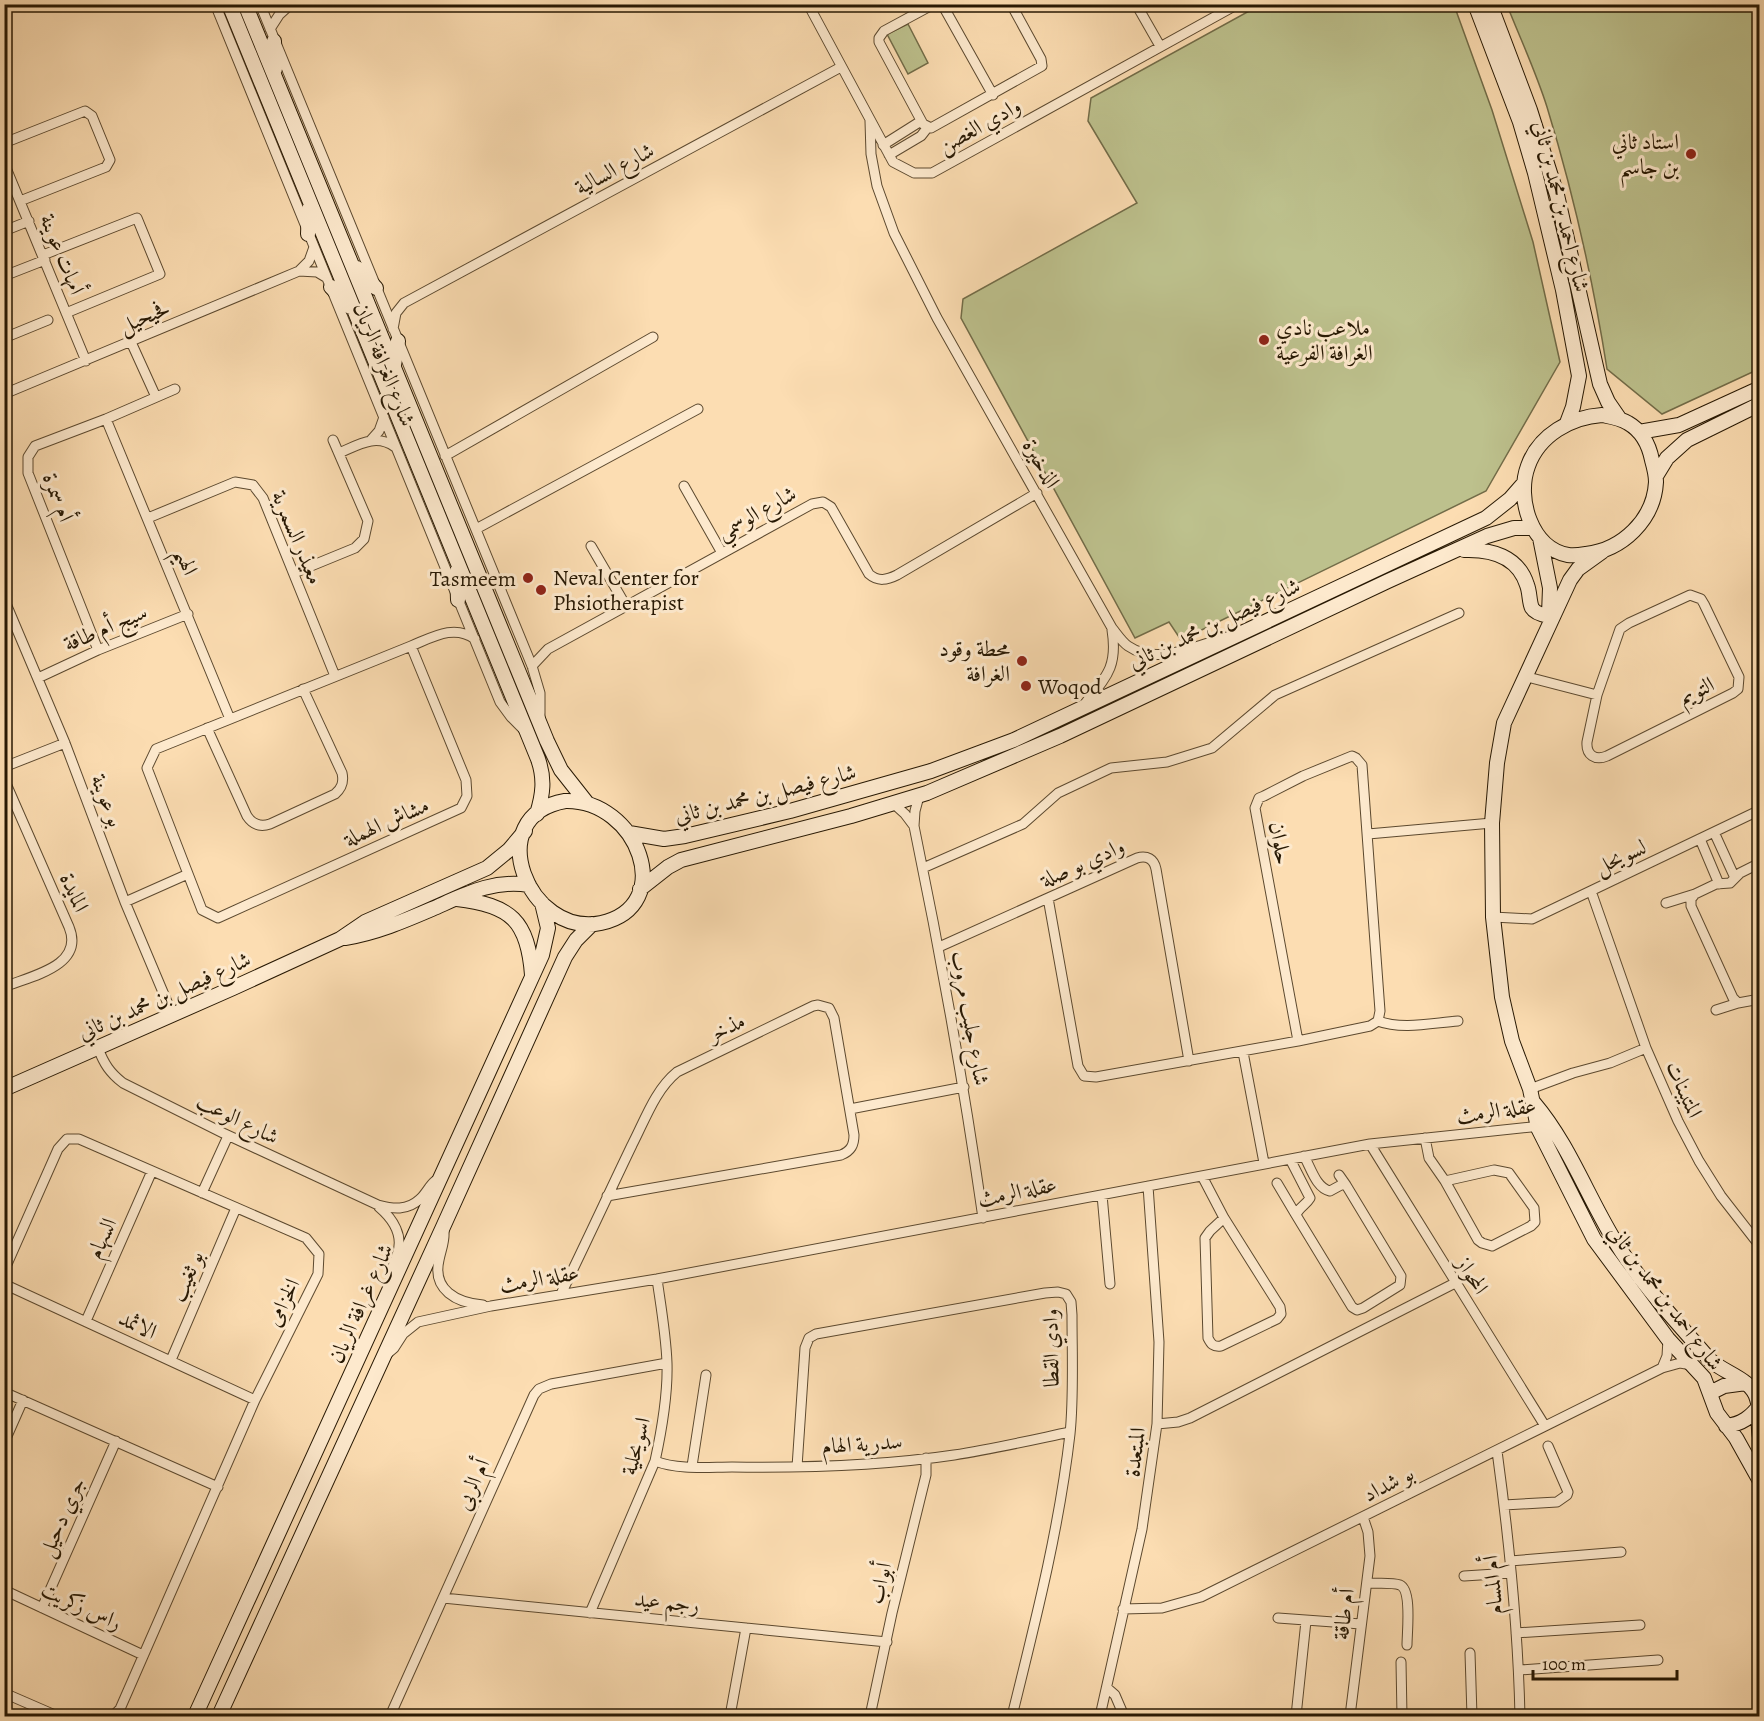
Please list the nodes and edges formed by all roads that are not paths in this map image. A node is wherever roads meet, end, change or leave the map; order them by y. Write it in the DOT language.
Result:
graph roads {
  1 [pos="214,4"];
  2 [pos="228,4"];
  3 [pos="245,4"];
  4 [pos="260,4"];
  5 [pos="268,4"];
  6 [pos="290,4"];
  7 [pos="808,4"];
  8 [pos="934,4"];
  9 [pos="942,4"];
  10 [pos="1011,4"];
  11 [pos="1136,4"];
  12 [pos="1238,4"];
  13 [pos="1475,4"];
  14 [pos="1490,4"];
  15 [pos="272,35"];
  16 [pos="1160,46"];
  17 [pos="842,67"];
  18 [pos="275,77"];
  19 [pos="993,95"];
  20 [pos="870,121"];
  21 [pos="925,124"];
  22 [pos="4,143"];
  23 [pos="883,145"];
  24 [pos="889,155"];
  25 [pos="4,163"];
  26 [pos="20,201"];
  27 [pos="309,201"];
  28 [pos="29,221"];
  29 [pos="4,231"];
  30 [pos="311,241"];
  31 [pos="44,258"];
  32 [pos="352,263"];
  33 [pos="299,271"];
  34 [pos="4,276"];
  35 [pos="329,283"];
  36 [pos="379,293"];
  37 [pos="404,303"];
  38 [pos="355,311"];
  39 [pos="66,313"];
  40 [pos="48,320"];
  41 [pos="396,335"];
  42 [pos="653,337"];
  43 [pos="4,338"];
  44 [pos="131,342"];
  45 [pos="86,361"];
  46 [pos="394,365"];
  47 [pos="1760,388"];
  48 [pos="175,389"];
  49 [pos="4,394"];
  50 [pos="156,398"];
  51 [pos="1760,405"];
  52 [pos="698,409"];
  53 [pos="384,417"];
  54 [pos="1619,418"];
  55 [pos="106,419"];
  56 [pos="1567,423"];
  57 [pos="1639,432"];
  58 [pos="333,440"];
  59 [pos="371,440"];
  60 [pos="396,448"];
  61 [pos="339,453"];
  62 [pos="446,456"];
  63 [pos="1656,476"];
  64 [pos="1524,483"];
  65 [pos="684,486"];
  66 [pos="1037,493"];
  67 [pos="147,518"];
  68 [pos="476,529"];
  69 [pos="1537,533"];
  70 [pos="591,546"];
  71 [pos="1456,550"];
  72 [pos="1603,551"];
  73 [pos="722,554"];
  74 [pos="457,563"];
  75 [pos="294,573"];
  76 [pos="4,599"];
  77 [pos="460,604"];
  78 [pos="626,606"];
  79 [pos="1458,613"];
  80 [pos="188,614"];
  81 [pos="1548,622"];
  82 [pos="1112,628"];
  83 [pos="1247,630"];
  84 [pos="449,631"];
  85 [pos="475,639"];
  86 [pos="411,646"];
  87 [pos="98,650"];
  88 [pos="532,666"];
  89 [pos="335,676"];
  90 [pos="1524,676"];
  91 [pos="38,678"];
  92 [pos="303,689"];
  93 [pos="1597,695"];
  94 [pos="1081,708"];
  95 [pos="230,719"];
  96 [pos="540,723"];
  97 [pos="207,728"];
  98 [pos="526,732"];
  99 [pos="65,743"];
  100 [pos="4,767"];
  101 [pos="4,779"];
  102 [pos="919,796"];
  103 [pos="587,802"];
  104 [pos="894,804"];
  105 [pos="1760,810"];
  106 [pos="537,814"];
  107 [pos="1492,823"];
  108 [pos="914,826"];
  109 [pos="525,831"];
  110 [pos="1714,832"];
  111 [pos="629,833"];
  112 [pos="1368,834"];
  113 [pos="1700,839"];
  114 [pos="1760,863"];
  115 [pos="922,868"];
  116 [pos="188,874"];
  117 [pos="1735,878"];
  118 [pos="1719,884"];
  119 [pos="529,885"];
  120 [pos="640,889"];
  121 [pos="1591,891"];
  122 [pos="1695,894"];
  123 [pos="1048,898"];
  124 [pos="455,899"];
  125 [pos="125,902"];
  126 [pos="542,903"];
  127 [pos="1666,903"];
  128 [pos="387,912"];
  129 [pos="1493,917"];
  130 [pos="592,924"];
  131 [pos="393,925"];
  132 [pos="340,939"];
  133 [pos="939,947"];
  134 [pos="532,978"];
  135 [pos="4,987"];
  136 [pos="1760,999"];
  137 [pos="1738,1003"];
  138 [pos="1716,1010"];
  139 [pos="173,1016"];
  140 [pos="1378,1021"];
  141 [pos="1458,1022"];
  142 [pos="1298,1041"];
  143 [pos="98,1048"];
  144 [pos="1646,1048"];
  145 [pos="1243,1052"];
  146 [pos="1190,1061"];
  147 [pos="964,1088"];
  148 [pos="4,1089"];
  149 [pos="1531,1096"];
  150 [pos="850,1109"];
  151 [pos="1544,1125"];
  152 [pos="228,1136"];
  153 [pos="1425,1138"];
  154 [pos="1370,1144"];
  155 [pos="1304,1156"];
  156 [pos="1290,1159"];
  157 [pos="1264,1163"];
  158 [pos="152,1171"];
  159 [pos="1339,1175"];
  160 [pos="1202,1176"];
  161 [pos="440,1178"];
  162 [pos="1445,1181"];
  163 [pos="1277,1183"];
  164 [pos="1346,1185"];
  165 [pos="1148,1186"];
  166 [pos="202,1193"];
  167 [pos="1102,1195"];
  168 [pos="607,1196"];
  169 [pos="378,1205"];
  170 [pos="236,1208"];
  171 [pos="1296,1215"];
  172 [pos="983,1218"];
  173 [pos="1224,1218"];
  174 [pos="443,1227"];
  175 [pos="1760,1246"];
  176 [pos="4,1271"];
  177 [pos="657,1279"];
  178 [pos="393,1281"];
  179 [pos="1455,1283"];
  180 [pos="4,1284"];
  181 [pos="1110,1284"];
  182 [pos="561,1294"];
  183 [pos="491,1306"];
  184 [pos="86,1321"];
  185 [pos="1668,1339"];
  186 [pos="385,1355"];
  187 [pos="171,1360"];
  188 [pos="667,1363"];
  189 [pos="1694,1366"];
  190 [pos="1662,1368"];
  191 [pos="706,1375"];
  192 [pos="1753,1384"];
  193 [pos="4,1392"];
  194 [pos="1710,1393"];
  195 [pos="24,1400"];
  196 [pos="255,1400"];
  197 [pos="1759,1406"];
  198 [pos="1157,1424"];
  199 [pos="1545,1426"];
  200 [pos="1726,1426"];
  201 [pos="1070,1432"];
  202 [pos="1760,1437"];
  203 [pos="116,1441"];
  204 [pos="4,1443"];
  205 [pos="1548,1446"];
  206 [pos="1497,1451"];
  207 [pos="926,1458"];
  208 [pos="655,1461"];
  209 [pos="692,1466"];
  210 [pos="797,1467"];
  211 [pos="1760,1481"];
  212 [pos="218,1486"];
  213 [pos="1504,1505"];
  214 [pos="1363,1517"];
  215 [pos="1621,1552"];
  216 [pos="1510,1561"];
  217 [pos="1511,1573"];
  218 [pos="1464,1576"];
  219 [pos="1366,1583"];
  220 [pos="4,1590"];
  221 [pos="443,1598"];
  222 [pos="42,1608"];
  223 [pos="1123,1609"];
  224 [pos="590,1613"];
  225 [pos="1278,1618"];
  226 [pos="1306,1621"];
  227 [pos="1361,1624"];
  228 [pos="1640,1625"];
  229 [pos="746,1629"];
  230 [pos="1516,1633"];
  231 [pos="887,1642"];
  232 [pos="1407,1645"];
  233 [pos="1470,1653"];
  234 [pos="143,1655"];
  235 [pos="1658,1660"];
  236 [pos="1401,1662"];
  237 [pos="1519,1670"];
  238 [pos="1107,1688"];
  239 [pos="4,1693"];
  240 [pos="57,1716"];
  241 [pos="113,1716"];
  242 [pos="195,1716"];
  243 [pos="219,1716"];
  244 [pos="390,1716"];
  245 [pos="730,1716"];
  246 [pos="870,1716"];
  247 [pos="1012,1716"];
  248 [pos="1100,1716"];
  249 [pos="1125,1716"];
  250 [pos="1296,1716"];
  251 [pos="1350,1716"];
  252 [pos="1402,1716"];
  253 [pos="1472,1716"];
  254 [pos="1520,1716"];
  1 -- 30 [label="street, شارع الغرافة الريان"];
  2 -- 27 [label="street, شارع الغرافة الريان"];
  3 -- 18 [label="street, شارع الغرافة الريان"];
  4 -- 15 [label="street, شارع الغرافة الريان"];
  5 -- 6 [label="street"];
  6 -- 15 [label="street"];
  7 -- 17 [label="street, وادي الغصن"];
  8 -- 21 [label="street"];
  9 -- 19 [label="street"];
  10 -- 19 [label="street"];
  11 -- 16 [label="street"];
  12 -- 16 [label="street, وادي الغصن"];
  13 -- 56 [label="street, شارع احمد بن محمد بن ثاني"];
  14 -- 54 [label="street, شارع احمد بن محمد بن ثاني"];
  15 -- 18 [label="street"];
  15 -- 36 [label="street, شارع الغرافة الريان"];
  16 -- 24 [label="street, وادي الغصن"];
  17 -- 20 [label="street, وادي الغصن"];
  17 -- 37 [label="street, شارع السالية"];
  18 -- 32 [label="street, شارع الغرافة الريان"];
  19 -- 21 [label="street"];
  20 -- 23 [label="street, وادي الغصن"];
  20 -- 66 [label="street, الذخيرة"];
  21 -- 23 [label="street"];
  21 -- 24 [label="street"];
  22 -- 26 [label="street"];
  23 -- 24 [label="street, وادي الغصن"];
  25 -- 26 [label="street, أمهات عوينة"];
  26 -- 28 [label="street, أمهات عوينة"];
  27 -- 30 [label="street"];
  27 -- 38 [label="street, شارع الغرافة الريان"];
  28 -- 29 [label="street"];
  28 -- 31 [label="street, أمهات عوينة"];
  30 -- 33 [label="street"];
  30 -- 35 [label="street, شارع الغرافة الريان"];
  31 -- 34 [label="street"];
  31 -- 39 [label="street, أمهات عوينة"];
  31 -- 39 [label="street"];
  32 -- 36 [label="street"];
  32 -- 46 [label="street, شارع الغرافة الريان"];
  33 -- 35 [label="street"];
  33 -- 44 [label="street, فحيحيل"];
  35 -- 38 [label="street"];
  35 -- 53 [label="street, شارع الغرافة الريان"];
  36 -- 37 [label="street"];
  36 -- 41 [label="street, شارع الغرافة الريان"];
  37 -- 41 [label="street"];
  38 -- 74 [label="street, شارع الغرافة الريان"];
  39 -- 45 [label="street, أمهات عوينة"];
  40 -- 43 [label="street"];
  41 -- 46 [label="street"];
  41 -- 62 [label="street, شارع الغرافة الريان"];
  42 -- 62 [label="street"];
  44 -- 45 [label="street, فحيحيل"];
  44 -- 50 [label="street"];
  45 -- 49 [label="street, فحيحيل"];
  46 -- 96 [label="street, شارع الغرافة الريان"];
  47 -- 57 [label="street"];
  48 -- 50 [label="street, أم سمرة"];
  50 -- 55 [label="street, أم سمرة"];
  51 -- 63 [label="street"];
  52 -- 68 [label="street"];
  53 -- 59 [label="street"];
  53 -- 60 [label="street, شارع الغرافة الريان"];
  54 -- 56 [label="street"];
  54 -- 57 [label="street"];
  55 -- 67 [label="street, الهيم"];
  55 -- 87 [label="street, أم سمرة"];
  56 -- 64 [label="street"];
  57 -- 63 [label="street"];
  58 -- 61 [label="street"];
  59 -- 60 [label="street"];
  59 -- 61 [label="street"];
  60 -- 77 [label="street, شارع الغرافة الريان"];
  61 -- 75 [label="street"];
  62 -- 68 [label="street, شارع الغرافة الريان"];
  63 -- 72 [label="street"];
  64 -- 69 [label="street"];
  64 -- 83 [label="street, شارع فيصل بن محمد بن ثاني"];
  65 -- 73 [label="street"];
  66 -- 73 [label="street, شارع الوسمي"];
  66 -- 82 [label="street, الذخيرة"];
  67 -- 75 [label="street, معيذر السمرية"];
  67 -- 80 [label="street, الهيم"];
  68 -- 88 [label="street, شارع الغرافة الريان"];
  69 -- 71 [label="street, شارع فيصل بن محمد بن ثاني"];
  69 -- 72 [label="street"];
  69 -- 81 [label="street, شارع احمد بن محمد بن ثاني"];
  70 -- 78 [label="street"];
  71 -- 81 [label="street"];
  71 -- 102 [label="street, شارع فيصل بن محمد بن ثاني"];
  72 -- 81 [label="street, شارع احمد بن محمد بن ثاني"];
  73 -- 78 [label="street, شارع الوسمي"];
  74 -- 77 [label="street"];
  74 -- 98 [label="street, شارع الغرافة الريان"];
  75 -- 89 [label="street, معيذر السمرية"];
  76 -- 91 [label="street, بو عوينة"];
  77 -- 84 [label="street"];
  77 -- 85 [label="street, شارع الغرافة الريان"];
  78 -- 88 [label="street, شارع الوسمي"];
  79 -- 115 [label="street"];
  80 -- 87 [label="street, سيج أم طاقة"];
  80 -- 95 [label="street, الهيم"];
  81 -- 90 [label="street, شارع احمد بن محمد بن ثاني"];
  82 -- 83 [label="street, الذخيرة"];
  82 -- 94 [label="street, الذخيرة"];
  83 -- 94 [label="street, شارع فيصل بن محمد بن ثاني"];
  84 -- 85 [label="street"];
  84 -- 86 [label="street, مشاش الهملة"];
  85 -- 98 [label="street, شارع الغرافة الريان"];
  86 -- 89 [label="street, مشاش الهملة"];
  86 -- 116 [label="street, مشاش الهملة"];
  87 -- 91 [label="street, سيج أم طاقة"];
  88 -- 96 [label="street, شارع الغرافة الريان"];
  89 -- 92 [label="street, مشاش الهملة"];
  90 -- 93 [label="street"];
  90 -- 107 [label="street, شارع احمد بن محمد بن ثاني"];
  91 -- 99 [label="street, بو عوينة"];
  92 -- 95 [label="street, مشاش الهملة"];
  92 -- 97 [label="street"];
  93 -- 93 [label="street, التويم"];
  94 -- 111 [label="street, شارع فيصل بن محمد بن ثاني"];
  95 -- 97 [label="street, مشاش الهملة"];
  96 -- 103 [label="street, شارع الغرافة الريان"];
  97 -- 116 [label="street, مشاش الهملة"];
  98 -- 106 [label="street, شارع الغرافة الريان"];
  99 -- 100 [label="street"];
  99 -- 125 [label="street, بو عوينة"];
  101 -- 135 [label="street, المايدة"];
  102 -- 104 [label="street, شارع فيصل بن محمد بن ثاني"];
  102 -- 108 [label="street, شارع جليب مروب"];
  103 -- 106 [label="street"];
  103 -- 111 [label="street"];
  104 -- 108 [label="street"];
  104 -- 120 [label="street, شارع فيصل بن محمد بن ثاني"];
  105 -- 110 [label="street, لسويحل"];
  106 -- 109 [label="street"];
  107 -- 112 [label="street"];
  107 -- 129 [label="street, شارع احمد بن محمد بن ثاني"];
  108 -- 115 [label="street, شارع جليب مروب"];
  109 -- 119 [label="street"];
  109 -- 128 [label="street, شارع فيصل بن محمد بن ثاني"];
  110 -- 113 [label="street, لسويحل"];
  110 -- 117 [label="street"];
  111 -- 120 [label="street"];
  112 -- 140 [label="street, حلوان"];
  112 -- 142 [label="street, حلوان"];
  113 -- 118 [label="street"];
  113 -- 121 [label="street, لسويحل"];
  114 -- 117 [label="street"];
  115 -- 133 [label="street, شارع جليب مروب"];
  116 -- 125 [label="street"];
  117 -- 118 [label="street"];
  118 -- 122 [label="street"];
  119 -- 124 [label="street, شارع فيصل بن محمد بن ثاني"];
  119 -- 126 [label="street"];
  120 -- 130 [label="street"];
  121 -- 129 [label="street, لسويحل"];
  121 -- 144 [label="street"];
  122 -- 127 [label="street"];
  122 -- 137 [label="street"];
  123 -- 133 [label="street, وادي بو صلة"];
  123 -- 146 [label="street"];
  123 -- 146 [label="street, وادي بو صلة"];
  124 -- 131 [label="street, شارع فيصل بن محمد بن ثاني"];
  124 -- 134 [label="street"];
  125 -- 139 [label="street, بو عوينة"];
  126 -- 130 [label="street"];
  126 -- 134 [label="street, شارع غرافة الريان"];
  128 -- 131 [label="street"];
  128 -- 132 [label="street, شارع فيصل بن محمد بن ثاني"];
  129 -- 149 [label="street, شارع احمد بن محمد بن ثاني"];
  130 -- 174 [label="street, شارع غرافة الريان"];
  131 -- 132 [label="street, شارع فيصل بن محمد بن ثاني"];
  132 -- 139 [label="street, شارع فيصل بن محمد بن ثاني"];
  133 -- 147 [label="street, شارع جليب مروب"];
  134 -- 161 [label="street, شارع غرافة الريان"];
  136 -- 137 [label="street"];
  137 -- 138 [label="street"];
  139 -- 143 [label="street, شارع فيصل بن محمد بن ثاني"];
  140 -- 141 [label="street"];
  140 -- 142 [label="street"];
  142 -- 145 [label="street"];
  143 -- 148 [label="street, شارع فيصل بن محمد بن ثاني"];
  143 -- 152 [label="street, شارع الوعب"];
  144 -- 149 [label="street, المتيبنات"];
  144 -- 175 [label="street, المتيبنات"];
  145 -- 146 [label="street"];
  145 -- 157 [label="street"];
  147 -- 150 [label="street"];
  147 -- 172 [label="street, شارع جليب مروب"];
  149 -- 151 [label="street, شارع احمد بن محمد بن ثاني"];
  150 -- 168 [label="street, مذخر"];
  150 -- 168 [label="street, مذخر"];
  151 -- 153 [label="street, عقلة الرمث"];
  151 -- 185 [label="street, شارع احمد بن محمد بن ثاني"];
  151 -- 192 [label="street, شارع احمد بن محمد بن ثاني"];
  152 -- 166 [label="street"];
  152 -- 169 [label="street, شارع الوعب"];
  153 -- 154 [label="street, عقلة الرمث"];
  153 -- 162 [label="street"];
  154 -- 155 [label="street, عقلة الرمث"];
  154 -- 179 [label="street, المحواز"];
  155 -- 156 [label="street, عقلة الرمث"];
  155 -- 164 [label="street"];
  156 -- 157 [label="street, عقلة الرمث"];
  156 -- 171 [label="street"];
  157 -- 160 [label="street, عقلة الرمث"];
  158 -- 166 [label="street, الخزامى"];
  158 -- 176 [label="street, الخزامى"];
  158 -- 184 [label="street, السهام"];
  159 -- 164 [label="street"];
  160 -- 165 [label="street, عقلة الرمث"];
  160 -- 173 [label="street"];
  161 -- 169 [label="street, شارع الوعب"];
  161 -- 178 [label="street, شارع غرافة الريان"];
  162 -- 162 [label="street"];
  163 -- 171 [label="street"];
  164 -- 171 [label="street"];
  165 -- 167 [label="street, عقلة الرمث"];
  165 -- 198 [label="street, المبتعدة"];
  166 -- 170 [label="street, الخزامى"];
  167 -- 172 [label="street, عقلة الرمث"];
  167 -- 181 [label="street"];
  168 -- 182 [label="street, مذخر"];
  169 -- 178 [label="street, شارع الوعب"];
  170 -- 187 [label="street, بو ثغيب"];
  170 -- 196 [label="street, الخزامى"];
  172 -- 177 [label="street, عقلة الرمث"];
  173 -- 173 [label="street"];
  174 -- 183 [label="street, عقلة الرمث"];
  174 -- 186 [label="street, شارع غرافة الريان"];
  177 -- 182 [label="street, عقلة الرمث"];
  177 -- 188 [label="street, اسويحلية"];
  178 -- 242 [label="street, شارع غرافة الريان"];
  179 -- 198 [label="street"];
  179 -- 199 [label="street, المحواز"];
  180 -- 184 [label="street, الاثمد"];
  182 -- 183 [label="street, عقلة الرمث"];
  183 -- 186 [label="street, عقلة الرمث"];
  184 -- 187 [label="street, الاثمد"];
  185 -- 189 [label="street, شارع احمد بن محمد بن ثاني"];
  185 -- 190 [label="street"];
  186 -- 243 [label="street, شارع غرافة الريان"];
  187 -- 196 [label="street, الاثمد"];
  188 -- 208 [label="street, اسويحلية"];
  188 -- 221 [label="street, أم الربى"];
  189 -- 190 [label="street, بو شداد"];
  189 -- 194 [label="street, شارع احمد بن محمد بن ثاني"];
  190 -- 199 [label="street, بو شداد"];
  191 -- 209 [label="street"];
  192 -- 194 [label="street"];
  192 -- 197 [label="street, شارع احمد بن محمد بن ثاني"];
  193 -- 195 [label="street"];
  194 -- 200 [label="street, شارع احمد بن محمد بن ثاني"];
  195 -- 203 [label="street"];
  195 -- 204 [label="street"];
  196 -- 212 [label="street, الخزامى"];
  197 -- 200 [label="street"];
  197 -- 202 [label="street, شارع احمد بن محمد بن ثاني"];
  198 -- 223 [label="street, المبتعدة"];
  199 -- 206 [label="street, بو شداد"];
  200 -- 211 [label="street, شارع احمد بن محمد بن ثاني"];
  201 -- 207 [label="street, سدرية الهام"];
  201 -- 210 [label="street, وادي القطا"];
  201 -- 247 [label="street, وادي القطا"];
  203 -- 212 [label="street"];
  203 -- 222 [label="street, جري دحيل"];
  205 -- 213 [label="street"];
  206 -- 213 [label="street, أم المسام"];
  206 -- 214 [label="street, بو شداد"];
  207 -- 210 [label="street, سدرية الهام"];
  207 -- 231 [label="street, أبواب"];
  208 -- 209 [label="street, سدرية الهام"];
  208 -- 224 [label="street, اسويحلية"];
  209 -- 210 [label="street, سدرية الهام"];
  212 -- 234 [label="street, الخزامى"];
  213 -- 216 [label="street, أم المسام"];
  214 -- 219 [label="street, أم طاقة"];
  214 -- 223 [label="street, بو شداد"];
  215 -- 216 [label="street"];
  216 -- 217 [label="street, أم المسام"];
  217 -- 218 [label="street"];
  217 -- 230 [label="street, أم المسام"];
  219 -- 227 [label="street, أم طاقة"];
  219 -- 232 [label="street"];
  220 -- 222 [label="street, راس زكريت"];
  221 -- 224 [label="street, رجم عيد"];
  221 -- 244 [label="street, أم الربى"];
  222 -- 234 [label="street, راس زكريت"];
  223 -- 238 [label="street, المبتعدة"];
  224 -- 229 [label="street, رجم عيد"];
  225 -- 226 [label="street"];
  226 -- 227 [label="street"];
  226 -- 250 [label="street"];
  227 -- 251 [label="street, أم طاقة"];
  228 -- 230 [label="street"];
  229 -- 231 [label="street, رجم عيد"];
  229 -- 245 [label="street"];
  230 -- 237 [label="street, أم المسام"];
  231 -- 246 [label="street, أبواب"];
  233 -- 253 [label="street"];
  234 -- 241 [label="street, الخزامى"];
  235 -- 237 [label="street"];
  236 -- 252 [label="street"];
  237 -- 254 [label="street, أم المسام"];
  238 -- 248 [label="street, المبتعدة"];
  238 -- 249 [label="street"];
  239 -- 240 [label="street"];
}
